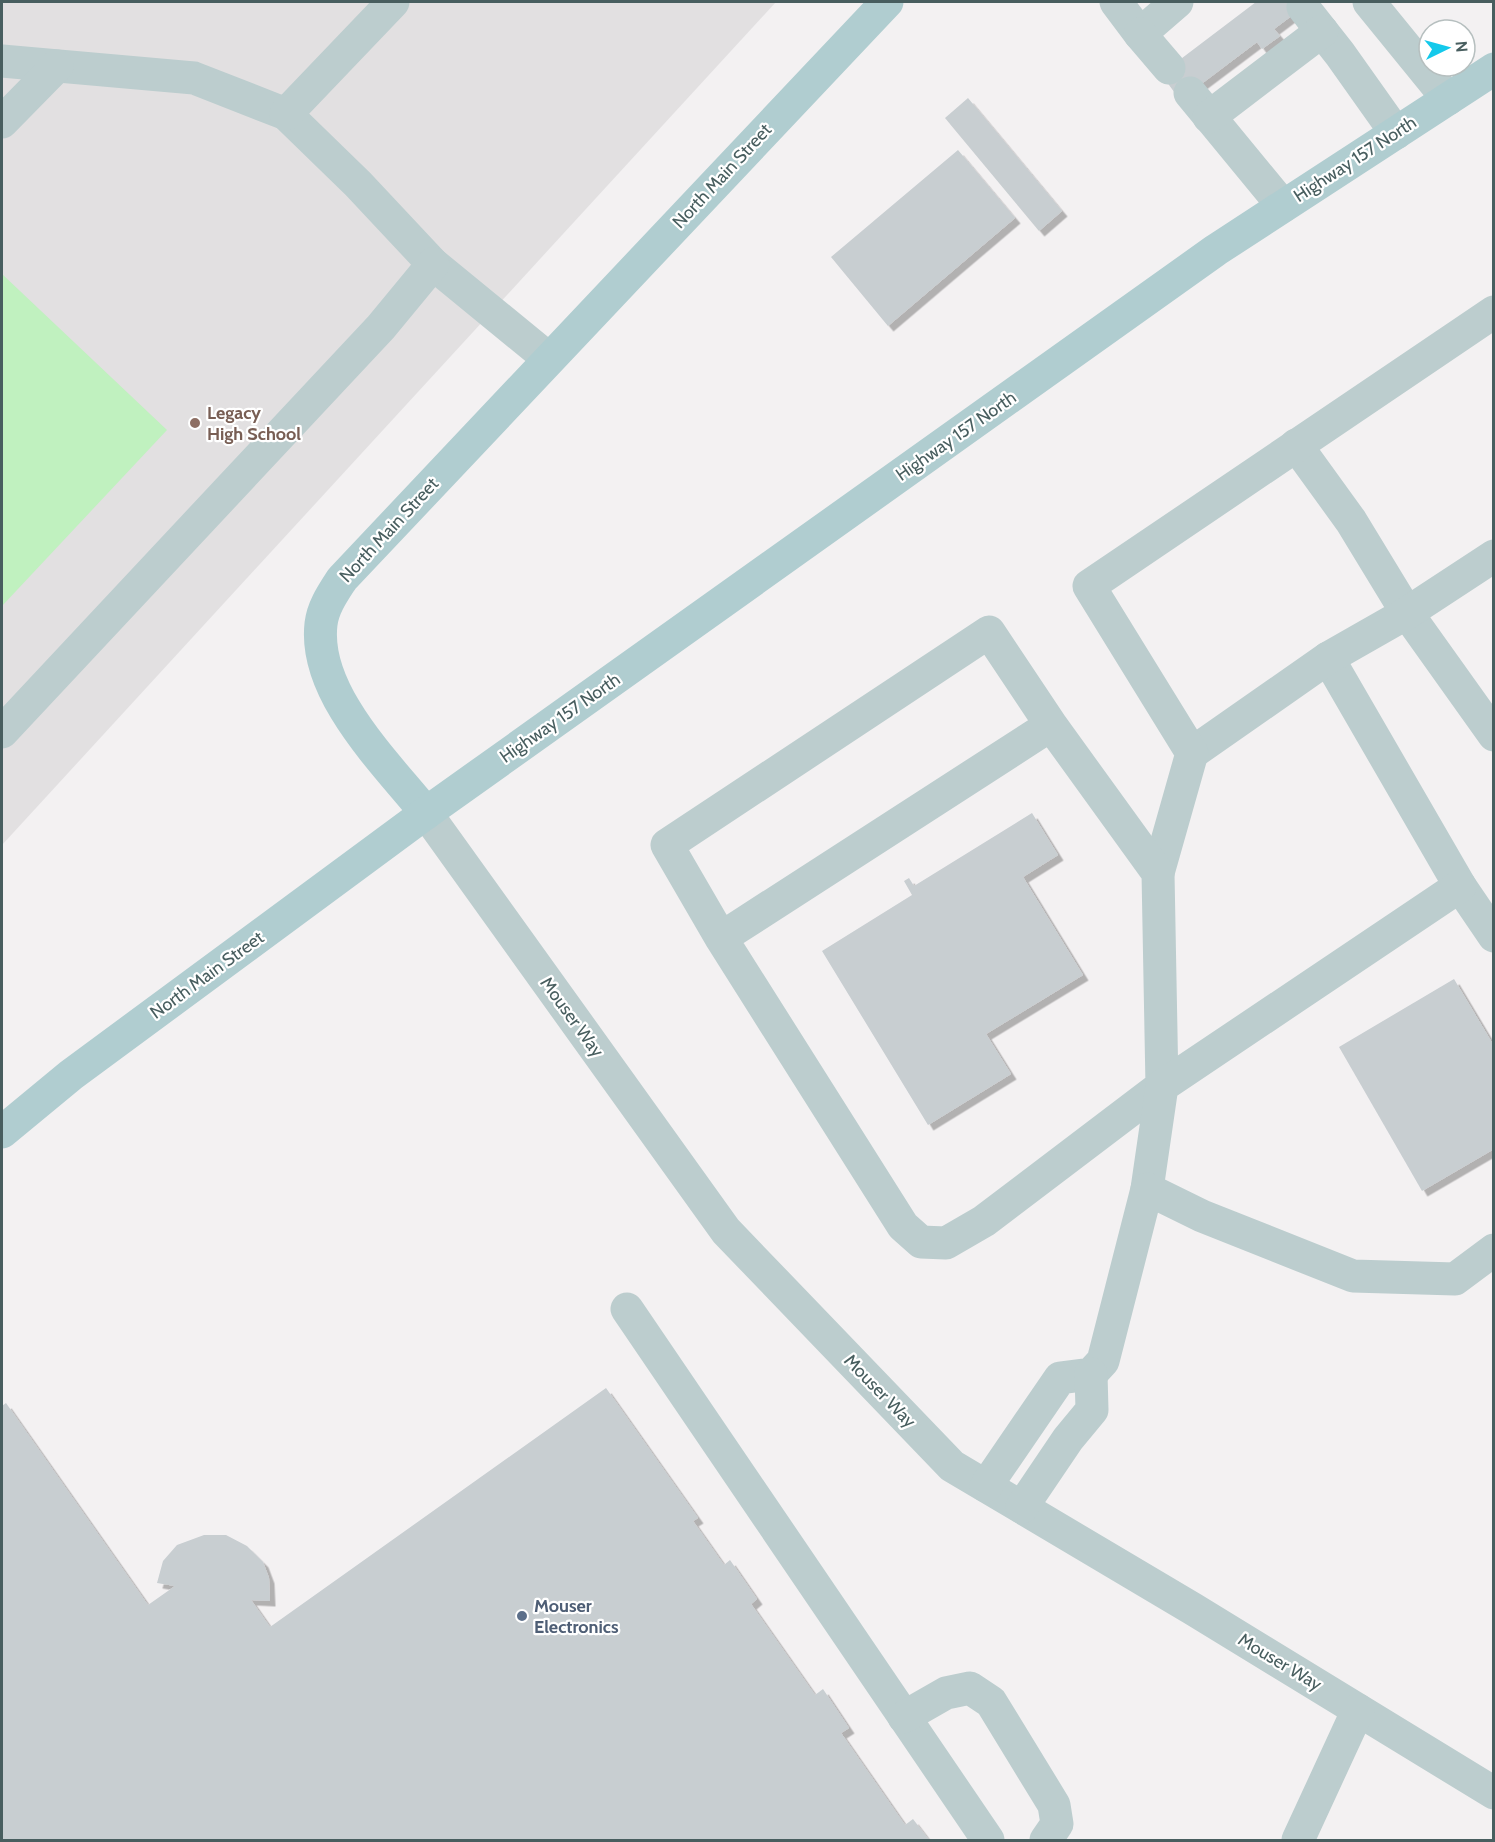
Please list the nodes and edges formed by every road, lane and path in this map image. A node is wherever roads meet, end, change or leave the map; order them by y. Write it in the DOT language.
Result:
graph roads {
  1 [pos="393,2"];
  2 [pos="887,2"];
  3 [pos="1116,2"];
  4 [pos="1177,2"];
  5 [pos="1369,2"];
  6 [pos="1140,34"];
  7 [pos="2,61"];
  8 [pos="57,66"];
  9 [pos="1169,68"];
  10 [pos="1494,69"];
  11 [pos="1448,99"];
  12 [pos="286,114"];
  13 [pos="2,122"];
  14 [pos="1396,133"];
  15 [pos="1283,206"];
  16 [pos="433,264"];
  17 [pos="1494,312"];
  18 [pos="549,359"];
  19 [pos="1296,445"];
  20 [pos="1494,556"];
  21 [pos="1407,613"];
  22 [pos="1328,658"];
  23 [pos="1051,725"];
  24 [pos="2,732"];
  25 [pos="1494,735"];
  26 [pos="1192,753"];
  27 [pos="426,813"];
  28 [pos="1158,873"];
  29 [pos="1460,886"];
  30 [pos="1494,936"];
  31 [pos="721,938"];
  32 [pos="1162,1086"];
  33 [pos="2,1132"];
  34 [pos="1147,1189"];
  35 [pos="1494,1250"];
  36 [pos="627,1309"];
  37 [pos="1091,1374"];
  38 [pos="986,1486"];
  39 [pos="1022,1507"];
  40 [pos="1358,1710"];
  41 [pos="904,1717"];
  42 [pos="1494,1793"];
  43 [pos="988,1840"];
  44 [pos="1046,1840"];
  45 [pos="1298,1840"];
  1 -- 12 [label="street"];
  2 -- 18 [label="main road, North Main Street"];
  3 -- 6 [label="street"];
  4 -- 6 [label="street"];
  5 -- 11 [label="street"];
  6 -- 9 [label="street"];
  7 -- 8 [label="street"];
  8 -- 12 [label="street"];
  8 -- 13 [label="street"];
  10 -- 11 [label="main road, Highway 157 North"];
  11 -- 14 [label="main road, Highway 157 North"];
  12 -- 16 [label="street"];
  14 -- 15 [label="main road, Highway 157 North"];
  14 -- 15 [label="street"];
  15 -- 27 [label="main road, Highway 157 North"];
  16 -- 18 [label="street"];
  16 -- 24 [label="street"];
  17 -- 19 [label="street"];
  18 -- 27 [label="main road, North Main Street"];
  19 -- 21 [label="street"];
  19 -- 26 [label="street"];
  20 -- 21 [label="street"];
  21 -- 22 [label="street"];
  21 -- 25 [label="street"];
  22 -- 26 [label="street"];
  22 -- 29 [label="street"];
  23 -- 28 [label="street"];
  23 -- 31 [label="street"];
  23 -- 31 [label="street"];
  26 -- 28 [label="street"];
  27 -- 33 [label="main road, North Main Street"];
  27 -- 38 [label="street, Mouser Way"];
  28 -- 32 [label="street"];
  29 -- 30 [label="street"];
  29 -- 32 [label="street"];
  31 -- 32 [label="street"];
  32 -- 34 [label="street"];
  34 -- 35 [label="street"];
  34 -- 37 [label="street"];
  36 -- 41 [label="street"];
  37 -- 38 [label="street"];
  37 -- 39 [label="street"];
  38 -- 39 [label="street, Mouser Way"];
  39 -- 40 [label="street, Mouser Way"];
  40 -- 42 [label="street, Mouser Way"];
  40 -- 45 [label="street"];
  41 -- 43 [label="street"];
  41 -- 44 [label="street"];
}
